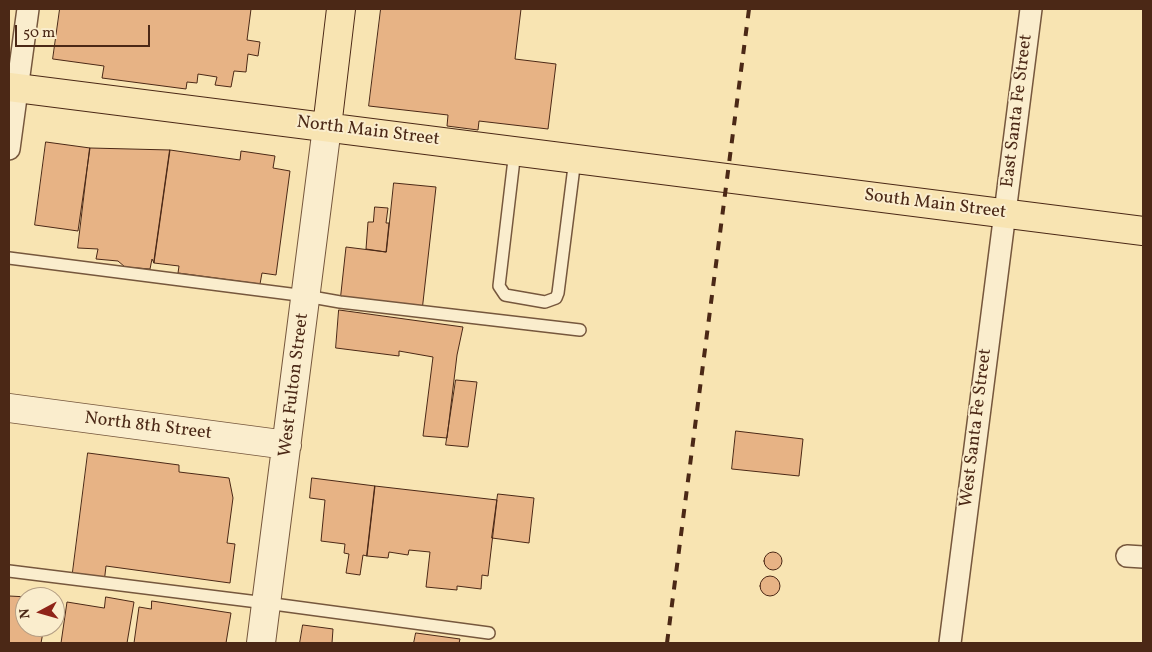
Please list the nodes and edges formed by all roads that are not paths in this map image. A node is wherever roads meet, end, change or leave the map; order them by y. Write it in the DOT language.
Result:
graph roads {
  1 [pos="28,9"];
  2 [pos="341,9"];
  3 [pos="1031,9"];
  4 [pos="13,87"];
  5 [pos="326,127"];
  6 [pos="9,149"];
  7 [pos="514,152"];
  8 [pos="575,159"];
  9 [pos="726,178"];
  10 [pos="1004,213"];
  11 [pos="1143,231"];
  12 [pos="9,258"];
  13 [pos="306,296"];
  14 [pos="580,330"];
  15 [pos="9,408"];
  16 [pos="287,445"];
  17 [pos="9,570"];
  18 [pos="266,603"];
  19 [pos="489,633"];
  20 [pos="261,643"];
  21 [pos="950,643"];
  1 -- 4 [label="street"];
  2 -- 5 [label="main road"];
  3 -- 10 [label="street, East Santa Fe Street"];
  4 -- 5 [label="main road, North Main Street"];
  4 -- 6 [label="street"];
  5 -- 7 [label="main road, North Main Street"];
  5 -- 13 [label="street, West Fulton Street"];
  7 -- 8 [label="main road, North Main Street"];
  7 -- 8 [label="lane"];
  8 -- 9 [label="main road, North Main Street"];
  9 -- 10 [label="main road, South Main Street"];
  10 -- 11 [label="main road, South Main Street"];
  10 -- 21 [label="street, West Santa Fe Street"];
  12 -- 13 [label="lane"];
  13 -- 14 [label="lane"];
  13 -- 16 [label="street, West Fulton Street"];
  15 -- 16 [label="street, North 8th Street"];
  16 -- 18 [label="street, West Fulton Street"];
  17 -- 18 [label="lane"];
  18 -- 19 [label="lane"];
  18 -- 20 [label="street, West Fulton Street"];
}
